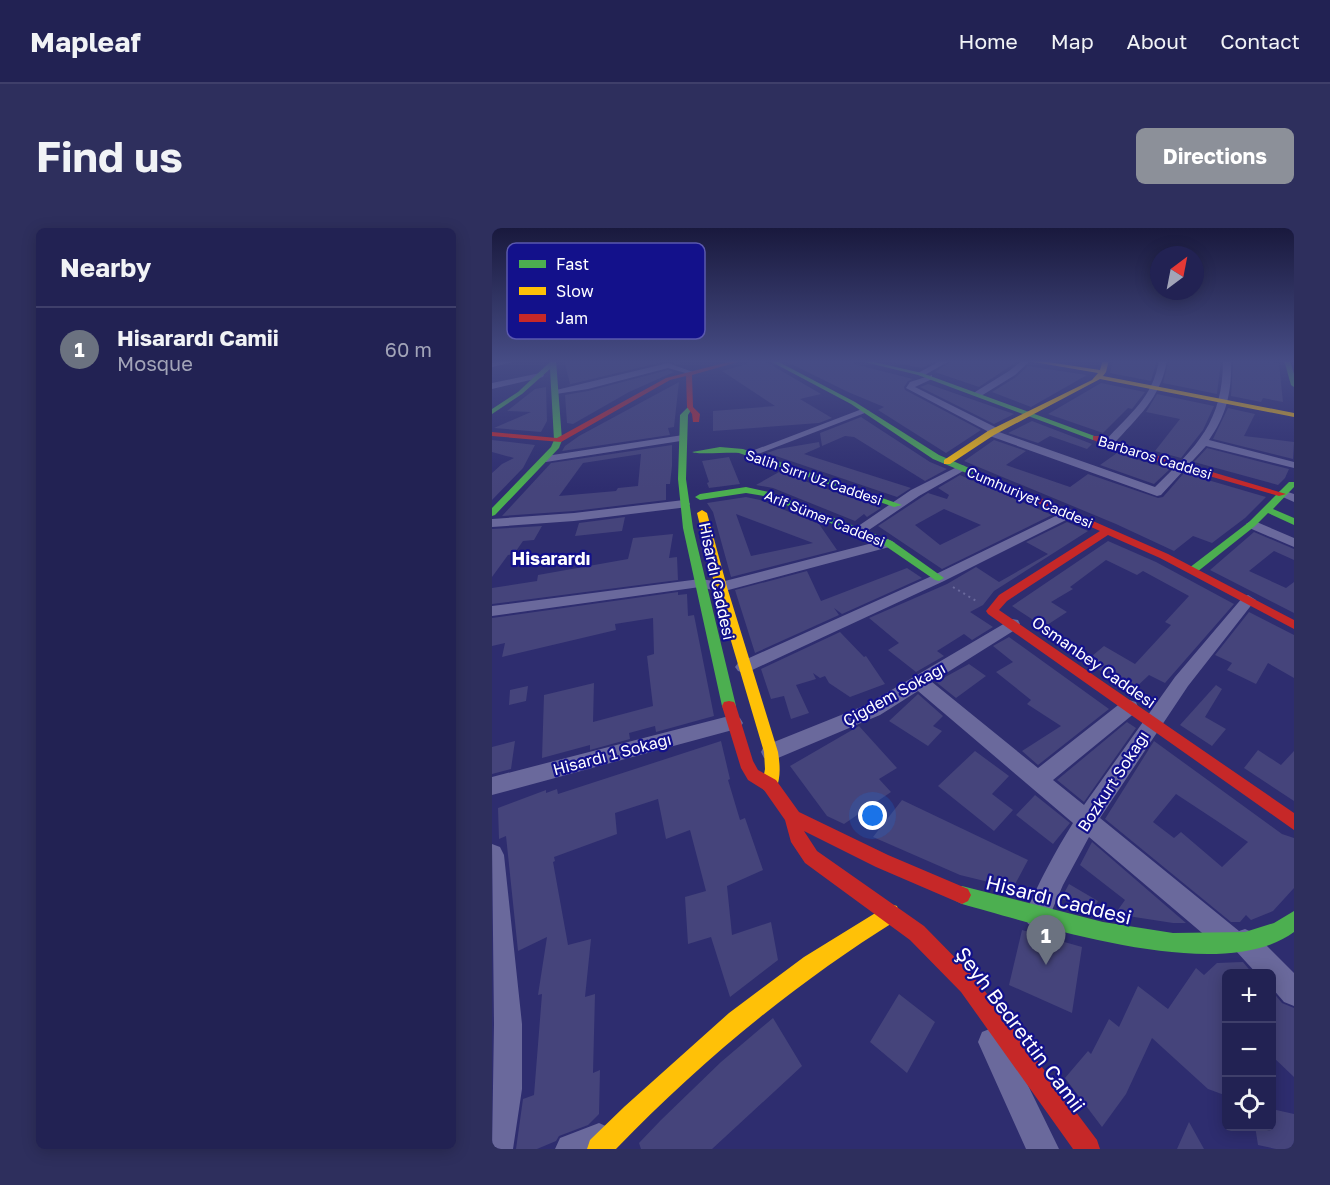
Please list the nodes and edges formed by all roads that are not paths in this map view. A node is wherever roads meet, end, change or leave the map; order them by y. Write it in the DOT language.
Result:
graph roads {
  1 [pos="505,403"];
  2 [pos="557,403"];
  3 [pos="623,403"];
  4 [pos="690,403"];
  5 [pos="854,403"];
  6 [pos="938,403"];
  7 [pos="1002,403"];
  8 [pos="1049,403"];
  9 [pos="1145,403"];
  10 [pos="1223,403"];
  11 [pos="1234,403"];
  12 [pos="690,407"];
  13 [pos="1294,409"];
  14 [pos="865,411"];
  15 [pos="492,412"];
  16 [pos="1032,414"];
  17 [pos="1294,415"];
  18 [pos="993,432"];
  19 [pos="492,434"];
  20 [pos="683,438"];
  21 [pos="558,440"];
  22 [pos="1204,442"];
  23 [pos="1109,443"];
  24 [pos="696,452"];
  25 [pos="749,454"];
  26 [pos="546,459"];
  27 [pos="947,462"];
  28 [pos="1294,465"];
  29 [pos="1183,467"];
  30 [pos="961,468"];
  31 [pos="1294,483"];
  32 [pos="1288,496"];
  33 [pos="700,497"];
  34 [pos="684,504"];
  35 [pos="897,505"];
  36 [pos="1268,510"];
  37 [pos="492,513"];
  38 [pos="1070,513"];
  39 [pos="1294,522"];
  40 [pos="492,523"];
  41 [pos="1252,524"];
  42 [pos="1108,530"];
  43 [pos="858,531"];
  44 [pos="888,543"];
  45 [pos="1294,543"];
  46 [pos="1193,570"];
  47 [pos="939,578"];
  48 [pos="700,584"];
  49 [pos="721,587"];
  50 [pos="1248,600"];
  51 [pos="492,611"];
  52 [pos="1012,624"];
  53 [pos="1294,625"];
  54 [pos="744,667"];
  55 [pos="920,682"];
  56 [pos="1129,707"];
  57 [pos="733,723"];
  58 [pos="1151,723"];
  59 [pos="771,752"];
  60 [pos="1037,780"];
  61 [pos="771,785"];
  62 [pos="492,786"];
  63 [pos="793,817"];
  64 [pos="1087,820"];
  65 [pos="1294,822"];
  66 [pos="492,855"];
  67 [pos="890,913"];
  68 [pos="1037,915"];
  69 [pos="1294,920"];
  70 [pos="1239,942"];
  71 [pos="968,984"];
  72 [pos="1294,992"];
  73 [pos="607,1141"];
  74 [pos="497,1149"];
  75 [pos="571,1149"];
  76 [pos="1043,1149"];
  77 [pos="1088,1149"];
  1 -- 15 [label="street"];
  2 -- 21 [label="street"];
  3 -- 21 [label="street"];
  4 -- 12 [label="street, Hisardı Caddesi"];
  5 -- 14 [label="street, Cumhuriyet Caddesi"];
  6 -- 18 [label="street"];
  7 -- 16 [label="street, Barbaros Caddesi"];
  8 -- 16 [label="street"];
  9 -- 23 [label="street"];
  10 -- 22 [label="street"];
  11 -- 17 [label="street"];
  12 -- 20 [label="street, Hisardı Caddesi"];
  12 -- 24 [label="street, Hisardı Caddesi"];
  13 -- 17 [label="street"];
  14 -- 25 [label="street"];
  14 -- 27 [label="street, Cumhuriyet Caddesi"];
  16 -- 18 [label="street"];
  16 -- 23 [label="street, Barbaros Caddesi"];
  18 -- 27 [label="street"];
  18 -- 29 [label="street"];
  19 -- 21 [label="street"];
  20 -- 26 [label="street"];
  20 -- 34 [label="street, Hisardı Caddesi"];
  21 -- 26 [label="street"];
  22 -- 28 [label="street"];
  22 -- 29 [label="street"];
  23 -- 29 [label="street, Barbaros Caddesi"];
  24 -- 25 [label="street, Salih Sırrı Uz Caddesi"];
  24 -- 33 [label="street, Hisardı Caddesi"];
  25 -- 35 [label="street, Salih Sırrı Uz Caddesi"];
  26 -- 37 [label="street"];
  27 -- 30 [label="street, Cumhuriyet Caddesi"];
  29 -- 32 [label="street, Barbaros Caddesi"];
  30 -- 35 [label="street"];
  30 -- 38 [label="street, Cumhuriyet Caddesi"];
  31 -- 32 [label="street"];
  32 -- 36 [label="street"];
  33 -- 43 [label="street, Arif Sümer Caddesi"];
  33 -- 49 [label="street, Hisardı Caddesi"];
  34 -- 40 [label="street"];
  34 -- 48 [label="street, Hisardı Caddesi"];
  35 -- 43 [label="street"];
  36 -- 39 [label="street"];
  36 -- 41 [label="street"];
  38 -- 42 [label="street, Cumhuriyet Caddesi"];
  38 -- 47 [label="street"];
  41 -- 45 [label="street"];
  41 -- 46 [label="street"];
  42 -- 46 [label="street, Cumhuriyet Caddesi"];
  42 -- 52 [label="street, Osmanbey Caddesi"];
  43 -- 44 [label="street, Arif Sümer Caddesi"];
  44 -- 47 [label="street, Arif Sümer Caddesi"];
  44 -- 49 [label="street"];
  46 -- 50 [label="street, Cumhuriyet Caddesi"];
  47 -- 54 [label="street"];
  48 -- 49 [label="street"];
  48 -- 51 [label="street"];
  48 -- 57 [label="street, Hisardı Caddesi"];
  49 -- 54 [label="street, Hisardı Caddesi"];
  50 -- 53 [label="street, Cumhuriyet Caddesi"];
  50 -- 58 [label="street, Bozkurt Sokağı"];
  52 -- 55 [label="street, Çiğdem Sokağı"];
  52 -- 56 [label="street, Osmanbey Caddesi"];
  54 -- 59 [label="street, Hisardı Caddesi"];
  55 -- 59 [label="street, Çiğdem Sokağı"];
  55 -- 60 [label="street"];
  56 -- 58 [label="street, Osmanbey Caddesi"];
  56 -- 60 [label="street"];
  57 -- 61 [label="street, Hisardı Caddesi"];
  57 -- 62 [label="street, Hisardı 1 Sokağı"];
  58 -- 64 [label="street, Bozkurt Sokağı"];
  58 -- 65 [label="street, Osmanbey Caddesi"];
  59 -- 61 [label="street, Hisardı Caddesi"];
  60 -- 64 [label="street"];
  61 -- 63 [label="street, Hisardı Caddesi"];
  63 -- 67 [label="street, Şeyh Bedrettin Camii"];
  63 -- 68 [label="street, Hisardı Caddesi"];
  64 -- 68 [label="street, Bozkurt Sokağı"];
  64 -- 70 [label="street"];
  66 -- 74 [label="street"];
  67 -- 71 [label="street, Şeyh Bedrettin Camii"];
  67 -- 73 [label="street"];
  68 -- 70 [label="street, Hisardı Caddesi"];
  69 -- 70 [label="street, Hisardı Caddesi"];
  70 -- 72 [label="street"];
  71 -- 76 [label="street"];
  71 -- 77 [label="street, Şeyh Bedrettin Camii"];
  73 -- 75 [label="street"];
}
